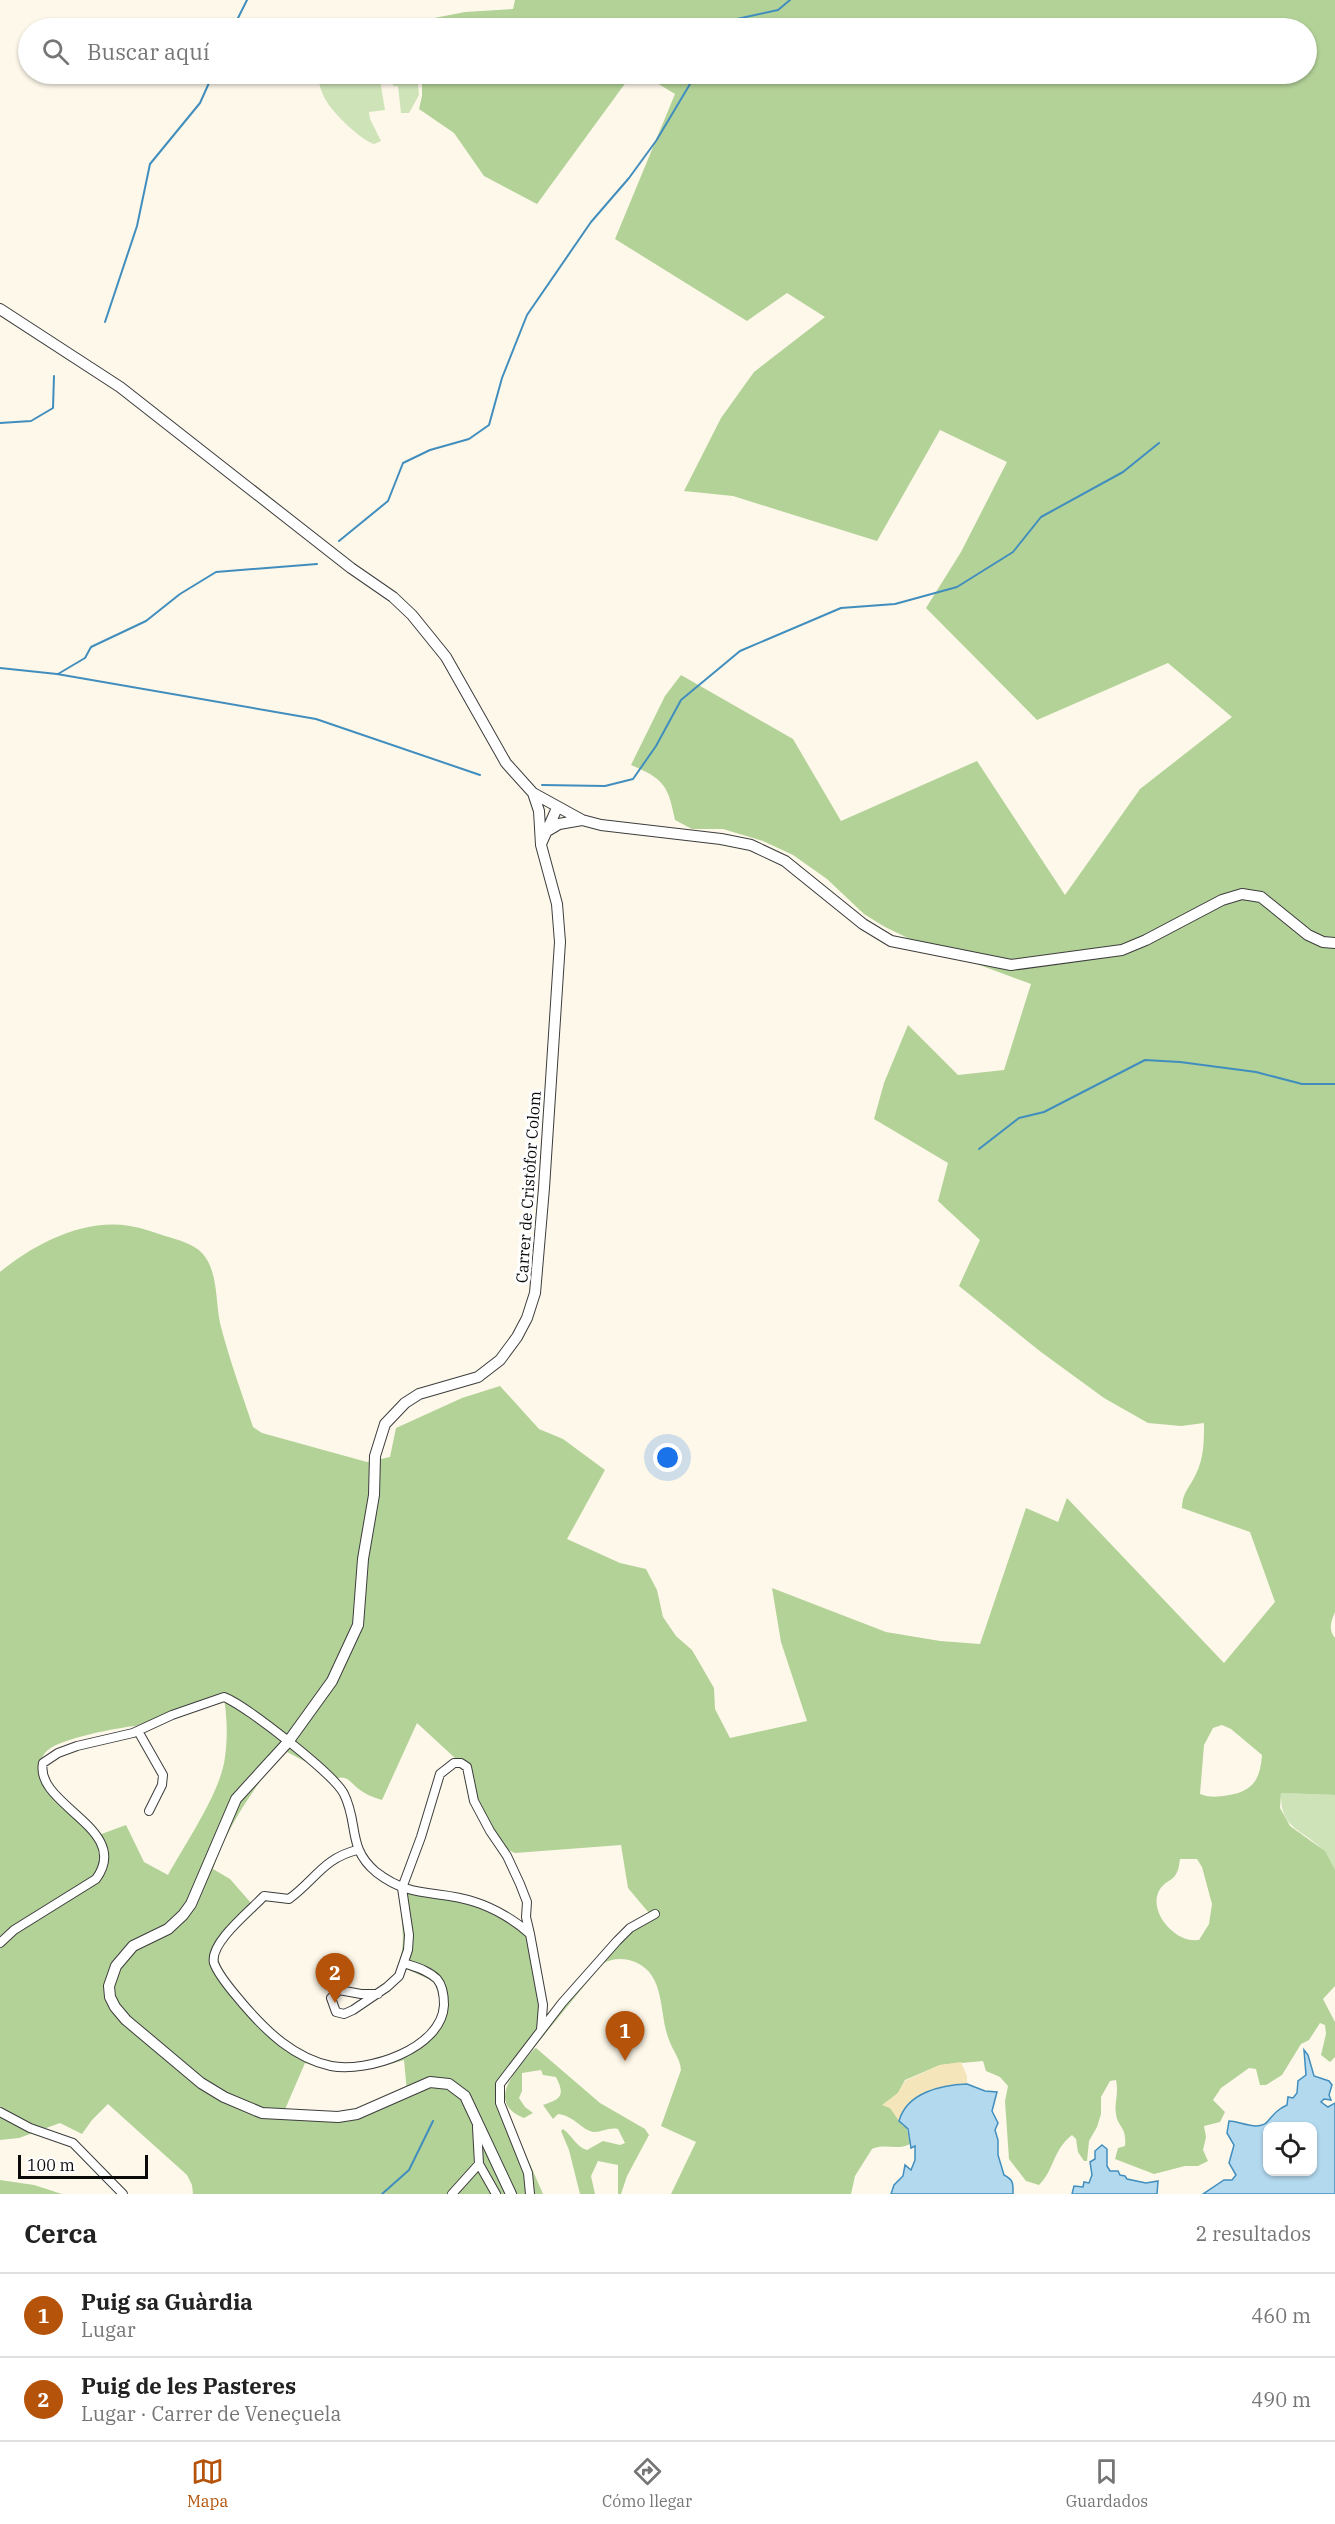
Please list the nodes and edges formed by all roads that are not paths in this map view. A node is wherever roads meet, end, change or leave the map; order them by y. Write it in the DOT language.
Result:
graph roads {
  1 [pos="0,309"];
  2 [pos="533,793"];
  3 [pos="554,806"];
  4 [pos="582,820"];
  5 [pos="544,829"];
  6 [pos="1335,943"];
  7 [pos="138,1731"];
  8 [pos="288,1742"];
  9 [pos="149,1811"];
  10 [pos="357,1850"];
  11 [pos="402,1888"];
  12 [pos="655,1914"];
  13 [pos="530,1934"];
  14 [pos="0,1943"];
  15 [pos="404,1963"];
  16 [pos="378,1994"];
  17 [pos="542,2030"];
  18 [pos="0,2112"];
  19 [pos="477,2121"];
  20 [pos="479,2164"];
  21 [pos="531,2179"];
  22 [pos="123,2194"];
  23 [pos="452,2194"];
  24 [pos="496,2194"];
  25 [pos="511,2194"];
  26 [pos="530,2194"];
  27 [pos="537,2194"];
  1 -- 2 [label="street"];
  2 -- 3 [label="street"];
  2 -- 5 [label="street, Carrer de Cristòfor Colom"];
  3 -- 4 [label="street"];
  3 -- 5 [label="street"];
  4 -- 5 [label="street"];
  4 -- 6 [label="street"];
  5 -- 8 [label="street, Carrer de Cristòfor Colom"];
  7 -- 8 [label="street"];
  7 -- 9 [label="street"];
  7 -- 14 [label="street"];
  8 -- 10 [label="street"];
  8 -- 19 [label="street, Carrer de Cristòfor Colom"];
  10 -- 11 [label="street"];
  10 -- 15 [label="street"];
  11 -- 13 [label="street"];
  11 -- 13 [label="street"];
  11 -- 15 [label="street"];
  12 -- 17 [label="street"];
  13 -- 17 [label="street"];
  15 -- 16 [label="street"];
  16 -- 16 [label="street"];
  17 -- 21 [label="street"];
  18 -- 22 [label="street"];
  19 -- 20 [label="street"];
  19 -- 25 [label="street, Carrer de Cristòfor Colom"];
  20 -- 23 [label="street"];
  20 -- 24 [label="street"];
  21 -- 26 [label="street"];
  21 -- 27 [label="street"];
}
